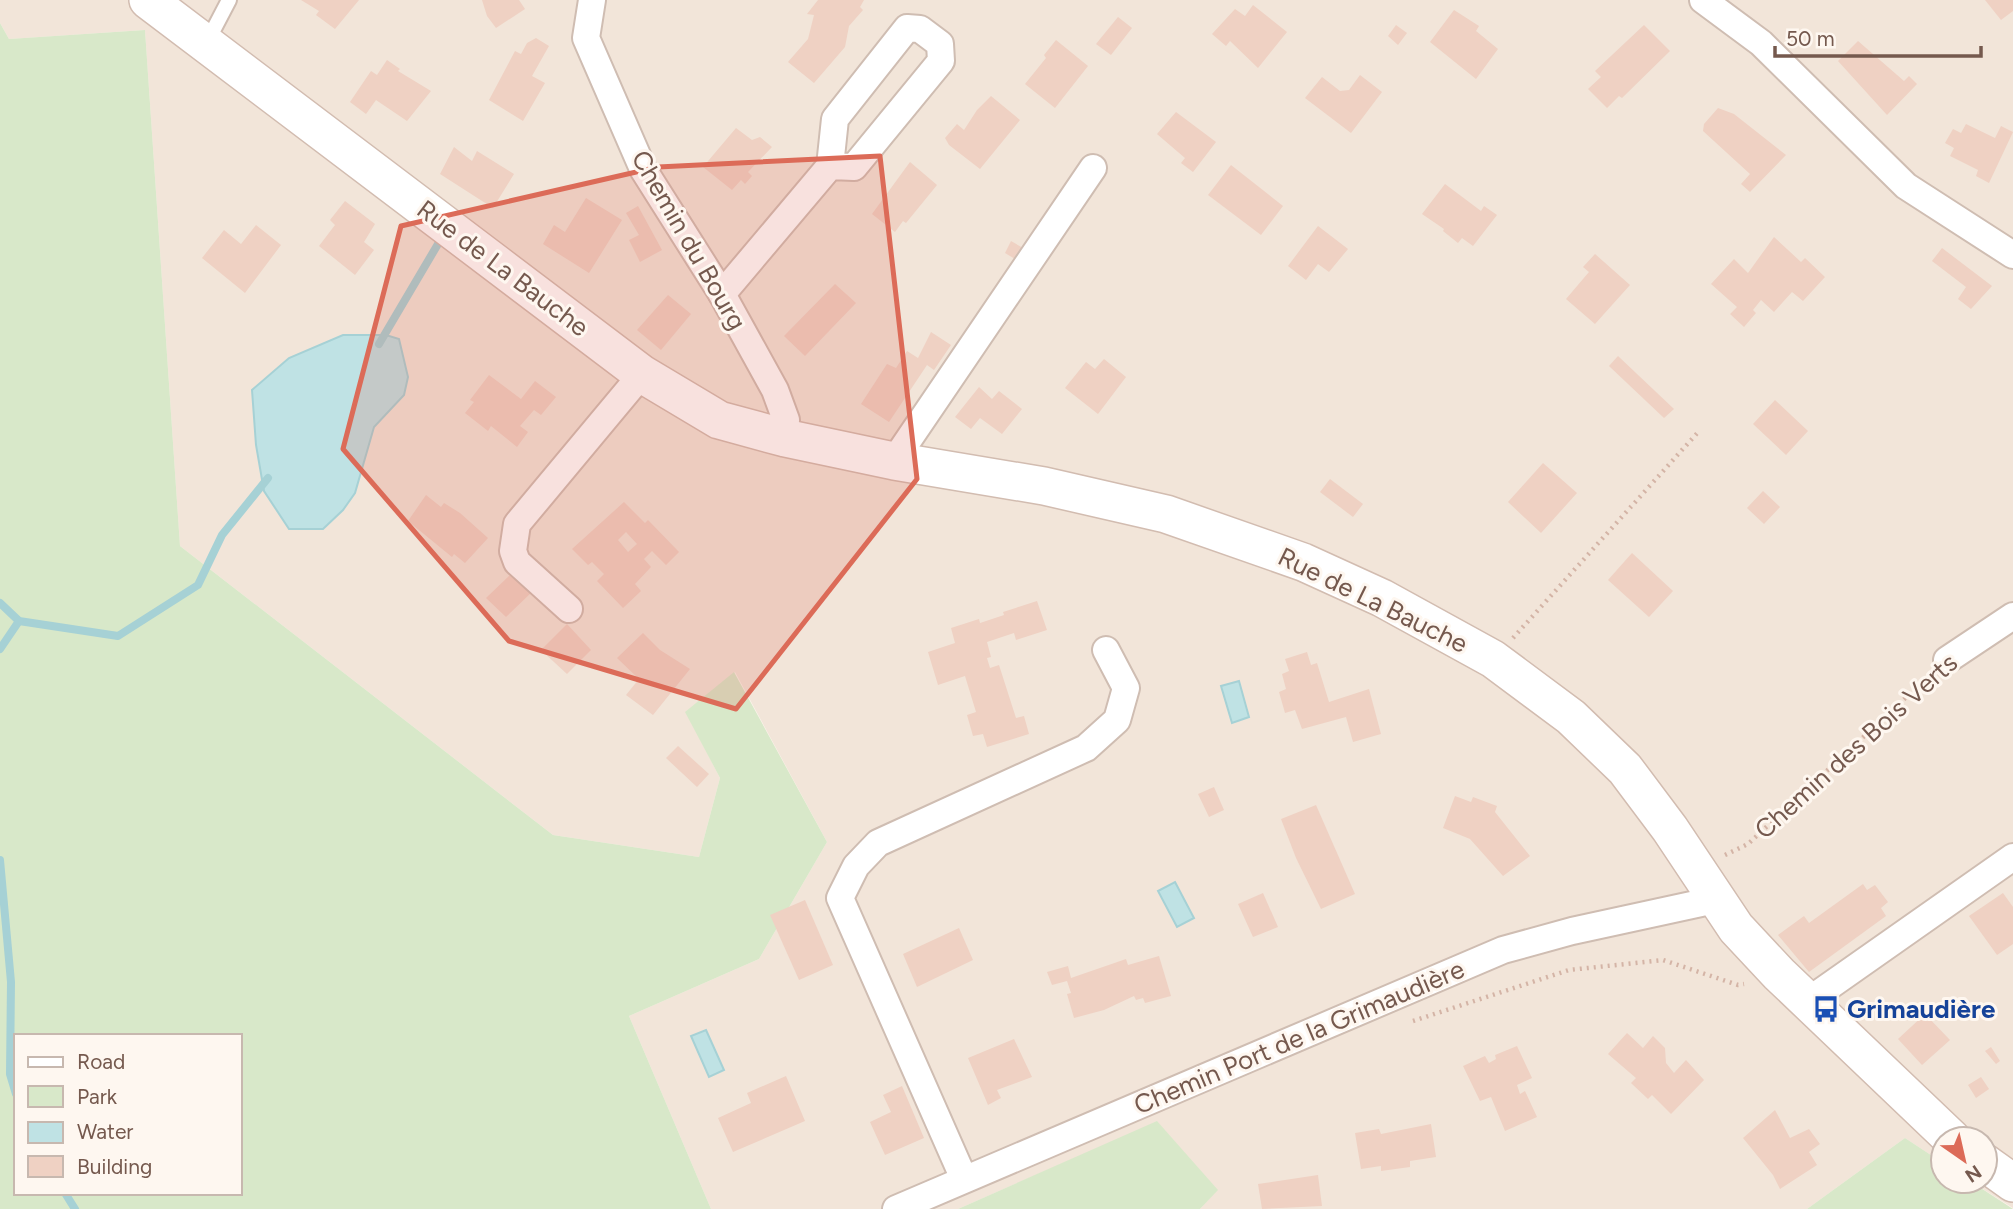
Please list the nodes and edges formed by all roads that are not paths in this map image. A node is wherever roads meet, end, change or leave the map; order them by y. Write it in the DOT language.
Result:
graph roads {
  1 [pos="148,0"];
  2 [pos="229,0"];
  3 [pos="592,0"];
  4 [pos="1703,0"];
  5 [pos="206,45"];
  6 [pos="830,166"];
  7 [pos="1093,168"];
  8 [pos="2013,255"];
  9 [pos="722,294"];
  10 [pos="642,374"];
  11 [pos="785,438"];
  12 [pos="894,461"];
  13 [pos="569,609"];
  14 [pos="2013,615"];
  15 [pos="1106,650"];
  16 [pos="1947,660"];
  17 [pos="2013,857"];
  18 [pos="1704,883"];
  19 [pos="1808,1001"];
  20 [pos="1937,1125"];
  21 [pos="964,1179"];
  22 [pos="895,1209"];
  1 -- 5 [label="street, Rue de La Bauche"];
  2 -- 5 [label="lane"];
  3 -- 9 [label="street, Chemin du Bourg"];
  4 -- 8 [label="street"];
  5 -- 10 [label="street, Rue de La Bauche"];
  6 -- 6 [label="street"];
  6 -- 9 [label="street"];
  7 -- 12 [label="street"];
  9 -- 11 [label="street, Chemin du Bourg"];
  10 -- 11 [label="street, Rue de La Bauche"];
  10 -- 13 [label="street"];
  11 -- 12 [label="street, Rue de La Bauche"];
  12 -- 18 [label="street, Rue de La Bauche"];
  14 -- 16 [label="street, Chemin des Bois Verts"];
  15 -- 21 [label="street"];
  17 -- 19 [label="street"];
  18 -- 19 [label="street, Rue de La Bauche"];
  18 -- 21 [label="street, Chemin Port de la Grimaudière"];
  19 -- 20 [label="street, Rue de La Bauche"];
  21 -- 22 [label="street, Chemin Port de la Grimaudière"];
}
